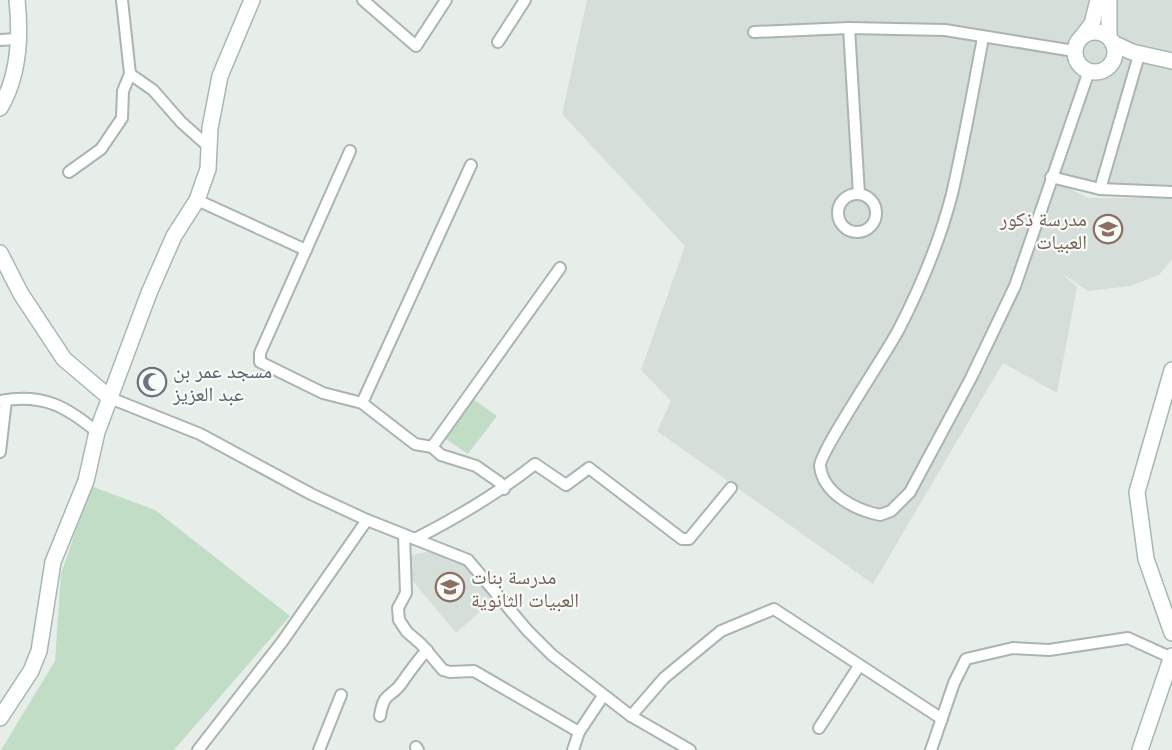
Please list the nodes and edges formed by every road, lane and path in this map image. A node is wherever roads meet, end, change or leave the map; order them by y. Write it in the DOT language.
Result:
graph roads {
  1 [pos="17,0"];
  2 [pos="122,0"];
  3 [pos="252,0"];
  4 [pos="363,0"];
  5 [pos="446,0"];
  6 [pos="525,0"];
  7 [pos="1098,0"];
  8 [pos="1109,0"];
  9 [pos="849,28"];
  10 [pos="754,32"];
  11 [pos="1084,34"];
  12 [pos="983,38"];
  13 [pos="18,39"];
  14 [pos="0,40"];
  15 [pos="1111,40"];
  16 [pos="498,42"];
  17 [pos="1074,51"];
  18 [pos="1172,61"];
  19 [pos="1112,62"];
  20 [pos="1137,62"];
  21 [pos="1172,69"];
  22 [pos="1089,71"];
  23 [pos="130,74"];
  24 [pos="0,108"];
  25 [pos="209,147"];
  26 [pos="350,151"];
  27 [pos="471,165"];
  28 [pos="69,172"];
  29 [pos="1051,177"];
  30 [pos="1100,189"];
  31 [pos="1172,192"];
  32 [pos="859,194"];
  33 [pos="197,200"];
  34 [pos="306,250"];
  35 [pos="0,253"];
  36 [pos="560,268"];
  37 [pos="1172,370"];
  38 [pos="1170,389"];
  39 [pos="110,398"];
  40 [pos="3,401"];
  41 [pos="362,403"];
  42 [pos="97,432"];
  43 [pos="432,447"];
  44 [pos="0,452"];
  45 [pos="731,488"];
  46 [pos="504,489"];
  47 [pos="367,520"];
  48 [pos="409,537"];
  49 [pos="1172,633"];
  50 [pos="427,650"];
  51 [pos="1172,658"];
  52 [pos="859,666"];
  53 [pos="341,695"];
  54 [pos="603,696"];
  55 [pos="380,716"];
  56 [pos="631,716"];
  57 [pos="0,718"];
  58 [pos="942,719"];
  59 [pos="819,728"];
  60 [pos="579,732"];
  61 [pos="198,750"];
  62 [pos="319,750"];
  63 [pos="573,750"];
  64 [pos="690,750"];
  65 [pos="931,750"];
  66 [pos="1140,750"];
  1 -- 13 [label="street"];
  2 -- 23 [label="street"];
  3 -- 25 [label="street"];
  4 -- 5 [label="street"];
  6 -- 16 [label="street"];
  7 -- 11 [label="street"];
  8 -- 15 [label="street"];
  9 -- 10 [label="street"];
  9 -- 12 [label="street"];
  9 -- 32 [label="street"];
  11 -- 15 [label="street"];
  11 -- 17 [label="street"];
  12 -- 17 [label="street"];
  12 -- 29 [label="street"];
  13 -- 14 [label="street"];
  13 -- 24 [label="street"];
  15 -- 18 [label="street"];
  15 -- 19 [label="street"];
  17 -- 22 [label="street"];
  19 -- 20 [label="street"];
  19 -- 22 [label="street"];
  20 -- 21 [label="street"];
  20 -- 30 [label="street"];
  22 -- 29 [label="street"];
  23 -- 25 [label="street"];
  23 -- 28 [label="street"];
  25 -- 33 [label="street"];
  26 -- 34 [label="street"];
  27 -- 41 [label="street"];
  29 -- 30 [label="street"];
  30 -- 31 [label="street"];
  33 -- 34 [label="street"];
  33 -- 39 [label="street"];
  34 -- 41 [label="street"];
  35 -- 39 [label="street"];
  36 -- 43 [label="street"];
  37 -- 38 [label="street"];
  38 -- 49 [label="street"];
  39 -- 42 [label="street"];
  39 -- 47 [label="street"];
  40 -- 42 [label="street"];
  40 -- 44 [label="street"];
  41 -- 43 [label="street"];
  42 -- 57 [label="street"];
  43 -- 46 [label="street"];
  45 -- 46 [label="street"];
  46 -- 48 [label="street"];
  47 -- 48 [label="street"];
  47 -- 61 [label="street"];
  48 -- 50 [label="street"];
  48 -- 54 [label="street"];
  50 -- 55 [label="street"];
  50 -- 60 [label="street"];
  51 -- 58 [label="street"];
  51 -- 66 [label="street"];
  52 -- 56 [label="street"];
  52 -- 58 [label="street"];
  52 -- 59 [label="street"];
  53 -- 62 [label="street"];
  54 -- 56 [label="street"];
  54 -- 60 [label="street"];
  56 -- 64 [label="street"];
  58 -- 65 [label="street"];
  60 -- 63 [label="street"];
}
